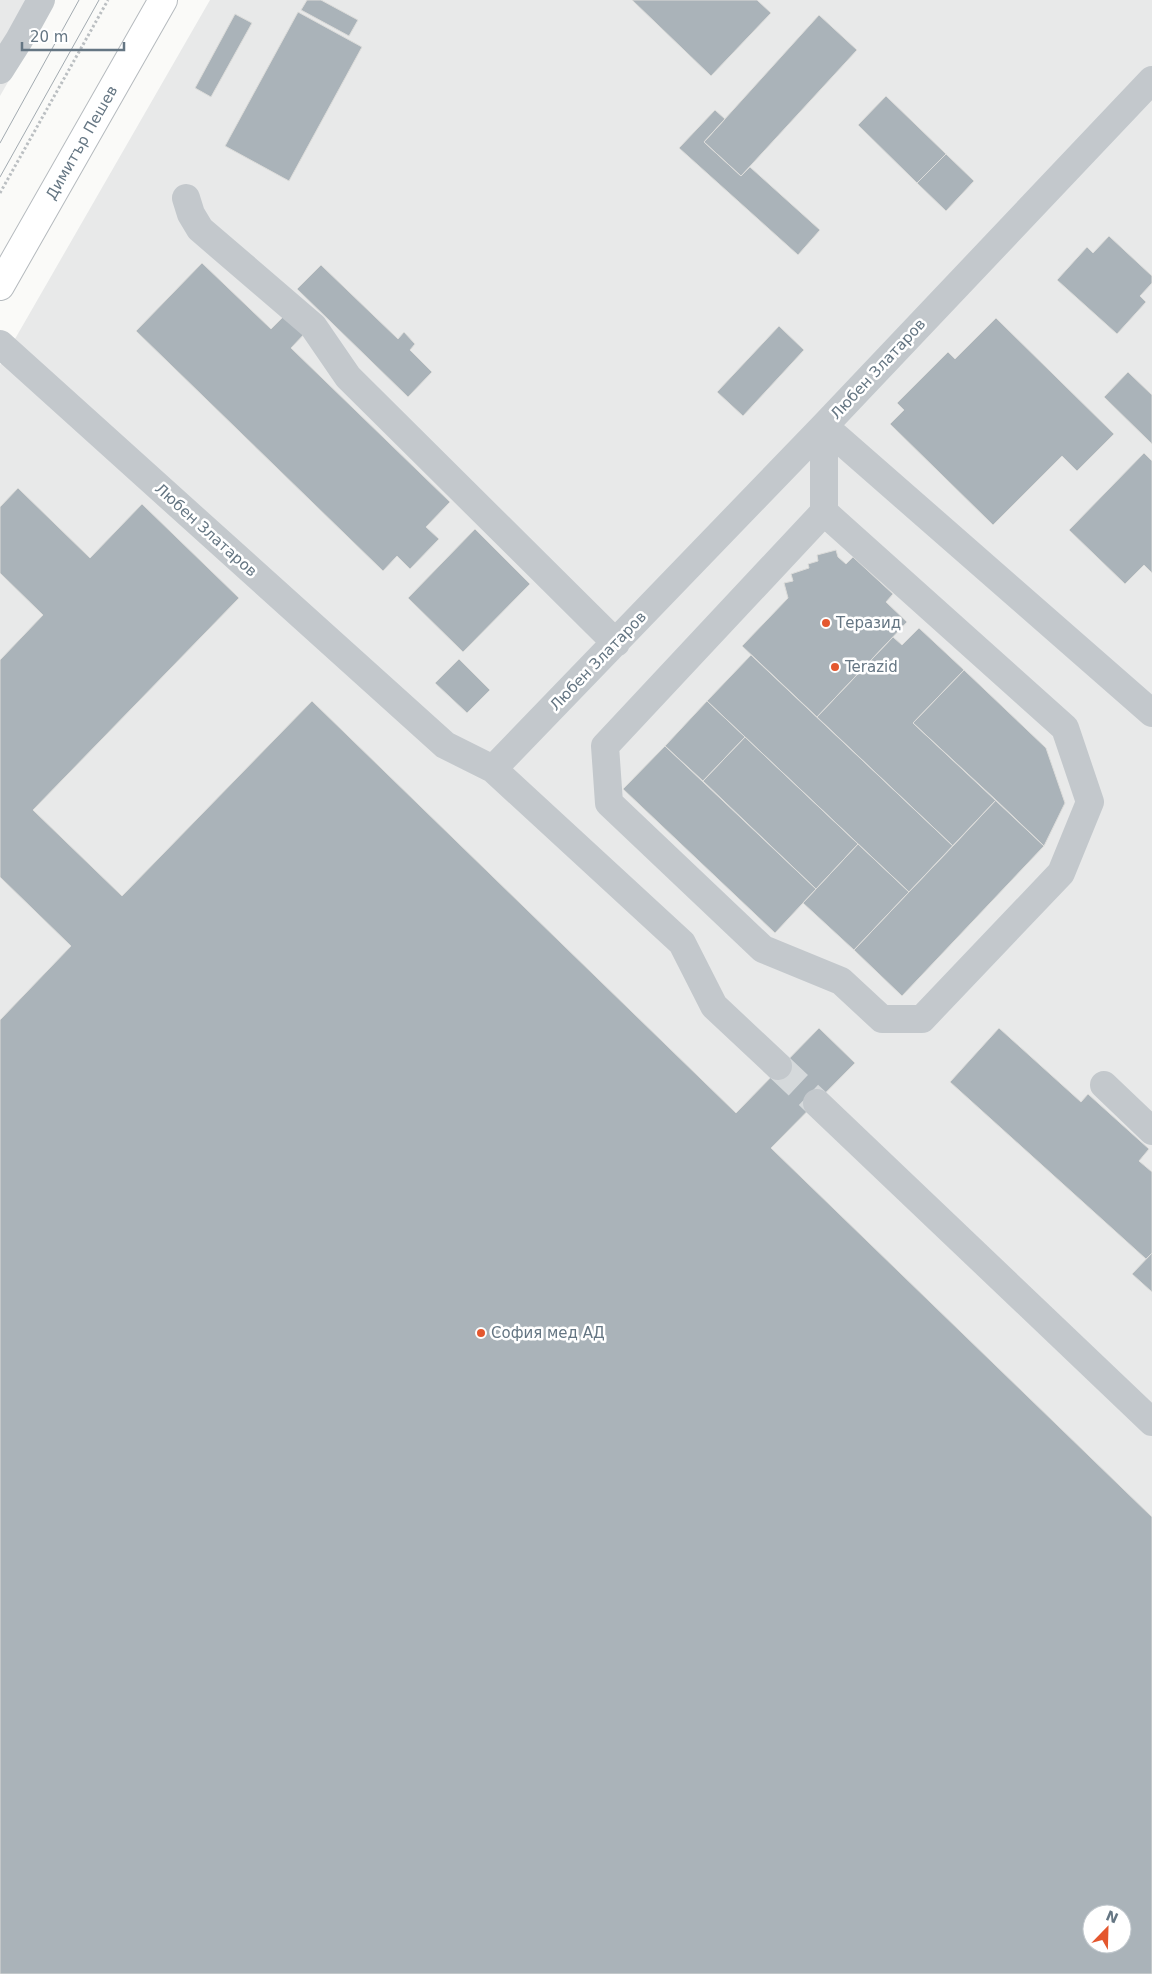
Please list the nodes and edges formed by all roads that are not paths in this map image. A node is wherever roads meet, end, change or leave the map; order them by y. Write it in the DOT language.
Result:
graph roads {
  1 [pos="41,0"];
  2 [pos="163,0"];
  3 [pos="0,70"];
  4 [pos="1152,80"];
  5 [pos="186,198"];
  6 [pos="0,286"];
  7 [pos="0,344"];
  8 [pos="824,426"];
  9 [pos="824,512"];
  10 [pos="616,643"];
  11 [pos="1152,713"];
  12 [pos="493,769"];
  13 [pos="778,1066"];
  14 [pos="1104,1085"];
  15 [pos="817,1103"];
  16 [pos="1152,1131"];
  17 [pos="1152,1422"];
  1 -- 3 [label="street"];
  2 -- 6 [label="main road, Димитър Пешев"];
  4 -- 8 [label="street, Любен Златаров"];
  5 -- 10 [label="street"];
  7 -- 12 [label="street, Любен Златаров"];
  8 -- 9 [label="street"];
  8 -- 10 [label="street, Любен Златаров"];
  8 -- 11 [label="street"];
  9 -- 9 [label="street"];
  10 -- 12 [label="street, Любен Златаров"];
  12 -- 13 [label="street"];
  14 -- 16 [label="street"];
  15 -- 17 [label="street"];
}
